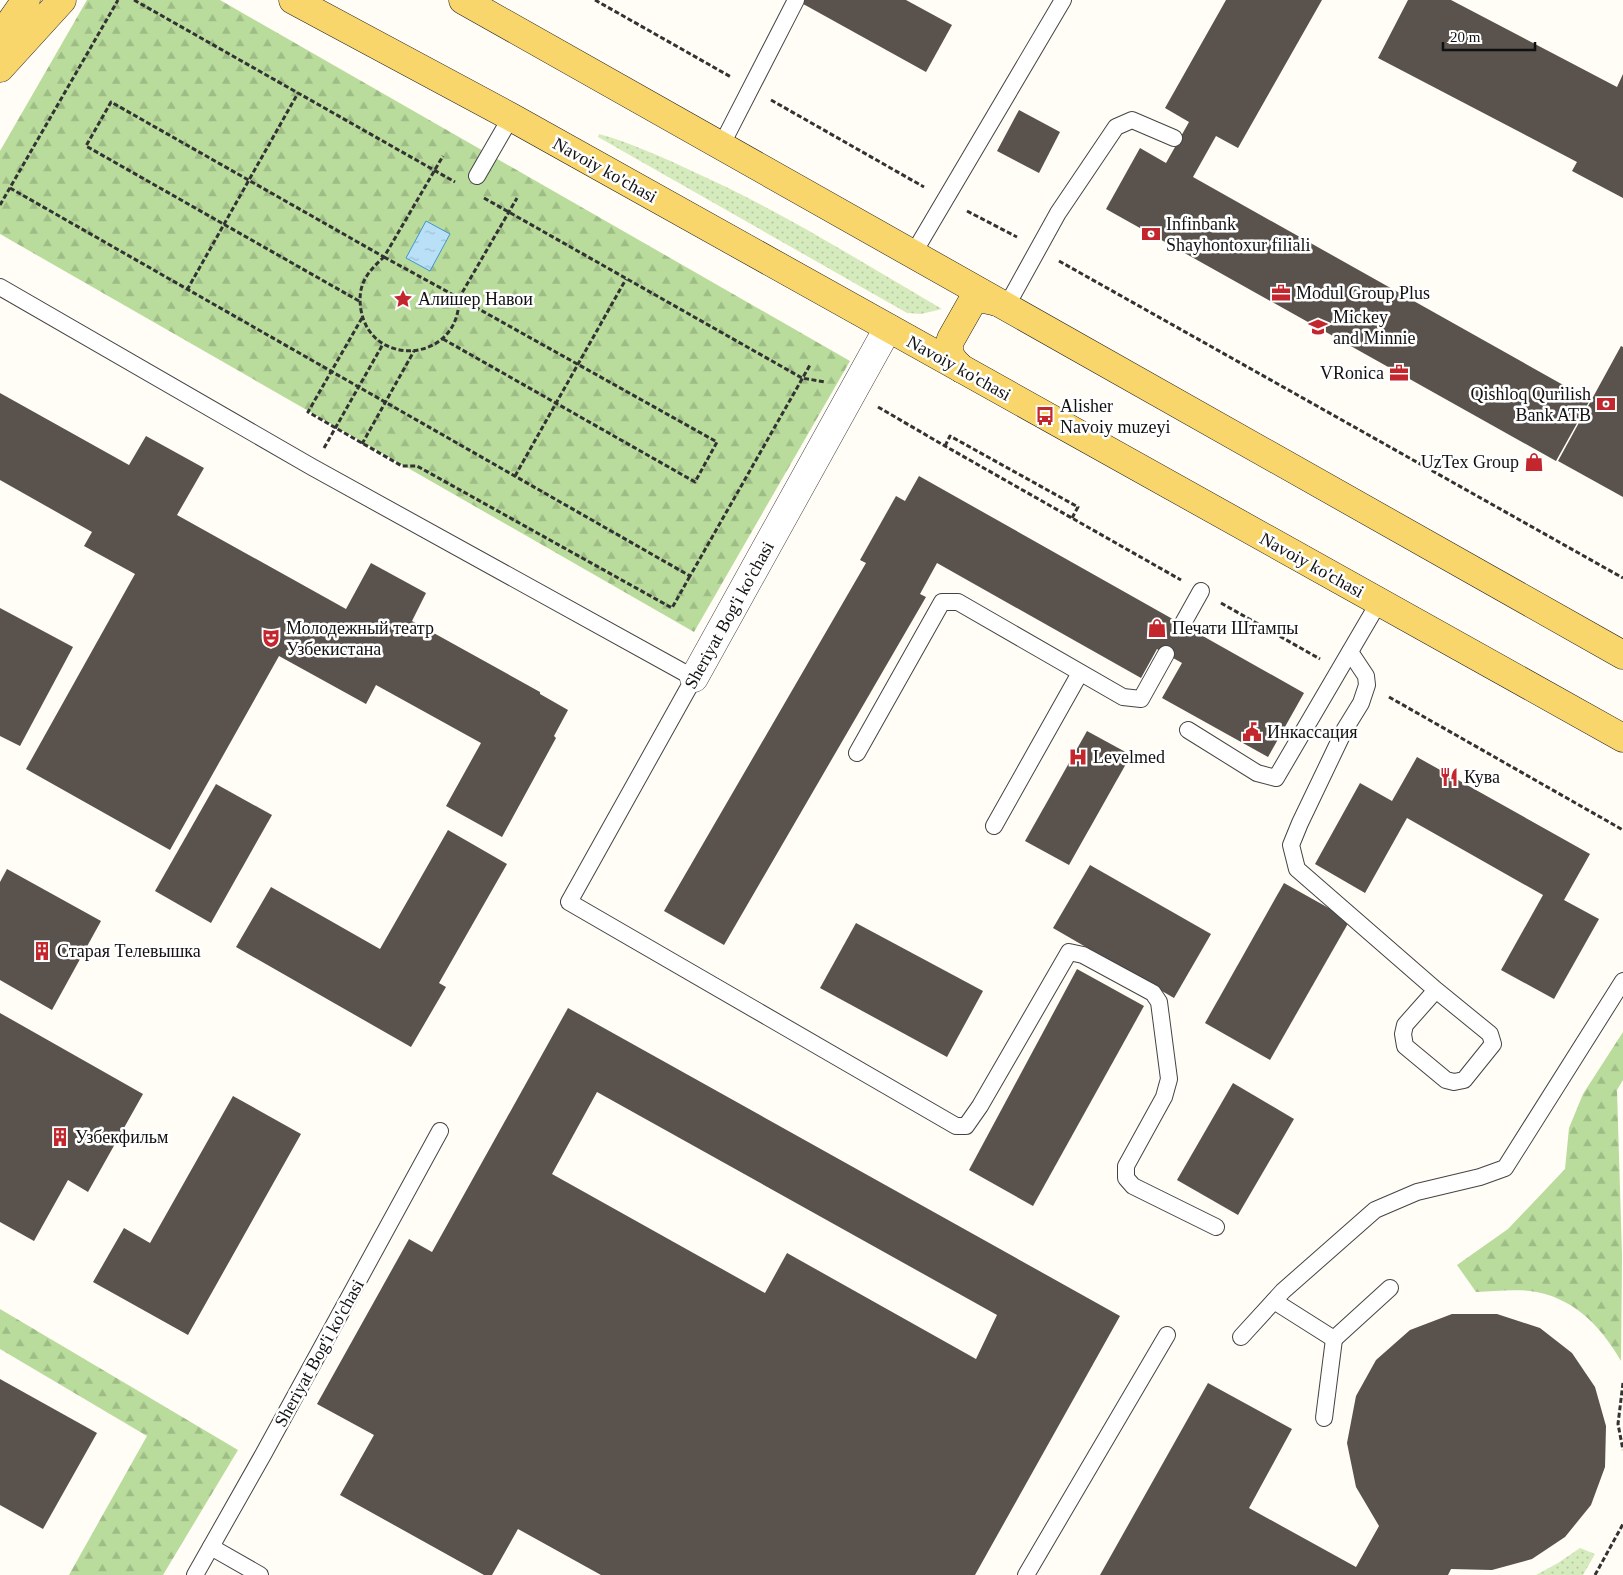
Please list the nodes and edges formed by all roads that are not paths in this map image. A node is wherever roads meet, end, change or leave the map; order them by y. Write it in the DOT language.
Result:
graph roads {
  1 [pos="26,0"];
  2 [pos="62,0"];
  3 [pos="293,0"];
  4 [pos="462,0"];
  5 [pos="796,0"];
  6 [pos="1063,0"];
  7 [pos="0,36"];
  8 [pos="0,68"];
  9 [pos="511,118"];
  10 [pos="1174,138"];
  11 [pos="721,146"];
  12 [pos="477,176"];
  13 [pos="913,254"];
  14 [pos="0,287"];
  15 [pos="1002,304"];
  16 [pos="888,328"];
  17 [pos="962,369"];
  18 [pos="1201,591"];
  19 [pos="1379,602"];
  20 [pos="1182,625"];
  21 [pos="1350,652"];
  22 [pos="1166,654"];
  23 [pos="1623,655"];
  24 [pos="1080,673"];
  25 [pos="694,678"];
  26 [pos="1188,730"];
  27 [pos="1623,738"];
  28 [pos="857,753"];
  29 [pos="994,826"];
  30 [pos="1623,981"];
  31 [pos="1436,990"];
  32 [pos="440,1131"];
  33 [pos="1216,1227"];
  34 [pos="1390,1288"];
  35 [pos="1274,1302"];
  36 [pos="1167,1335"];
  37 [pos="1241,1337"];
  38 [pos="1334,1339"];
  39 [pos="1324,1418"];
  40 [pos="211,1547"];
  41 [pos="195,1575"];
  42 [pos="260,1575"];
  43 [pos="1026,1575"];
  1 -- 7 [label="main road"];
  2 -- 8 [label="main road"];
  3 -- 9 [label="main road, Navoiy ko'chasi"];
  4 -- 11 [label="main road"];
  5 -- 11 [label="lane"];
  6 -- 13 [label="lane"];
  9 -- 12 [label="lane"];
  9 -- 16 [label="main road, Navoiy ko'chasi"];
  10 -- 15 [label="lane"];
  11 -- 13 [label="main road"];
  13 -- 15 [label="main road"];
  14 -- 25 [label="lane"];
  15 -- 17 [label="main road"];
  15 -- 23 [label="main road"];
  16 -- 17 [label="main road, Navoiy ko'chasi"];
  16 -- 25 [label="street, Sheriyat Bog'i ko'chasi"];
  17 -- 19 [label="main road, Navoiy ko'chasi"];
  18 -- 20 [label="lane"];
  19 -- 21 [label="lane"];
  19 -- 27 [label="main road, Navoiy ko'chasi"];
  21 -- 26 [label="lane"];
  21 -- 31 [label="lane"];
  22 -- 24 [label="lane"];
  24 -- 28 [label="lane"];
  24 -- 29 [label="lane"];
  25 -- 33 [label="lane, Sheriyat Bog'i ko'chasi"];
  30 -- 35 [label="lane"];
  31 -- 31 [label="lane"];
  32 -- 40 [label="lane, Sheriyat Bog'i ko'chasi"];
  34 -- 38 [label="lane"];
  35 -- 37 [label="lane"];
  35 -- 38 [label="lane"];
  36 -- 43 [label="lane"];
  38 -- 39 [label="lane"];
  40 -- 41 [label="lane, Sheriyat Bog'i ko'chasi"];
  40 -- 42 [label="lane"];
}
